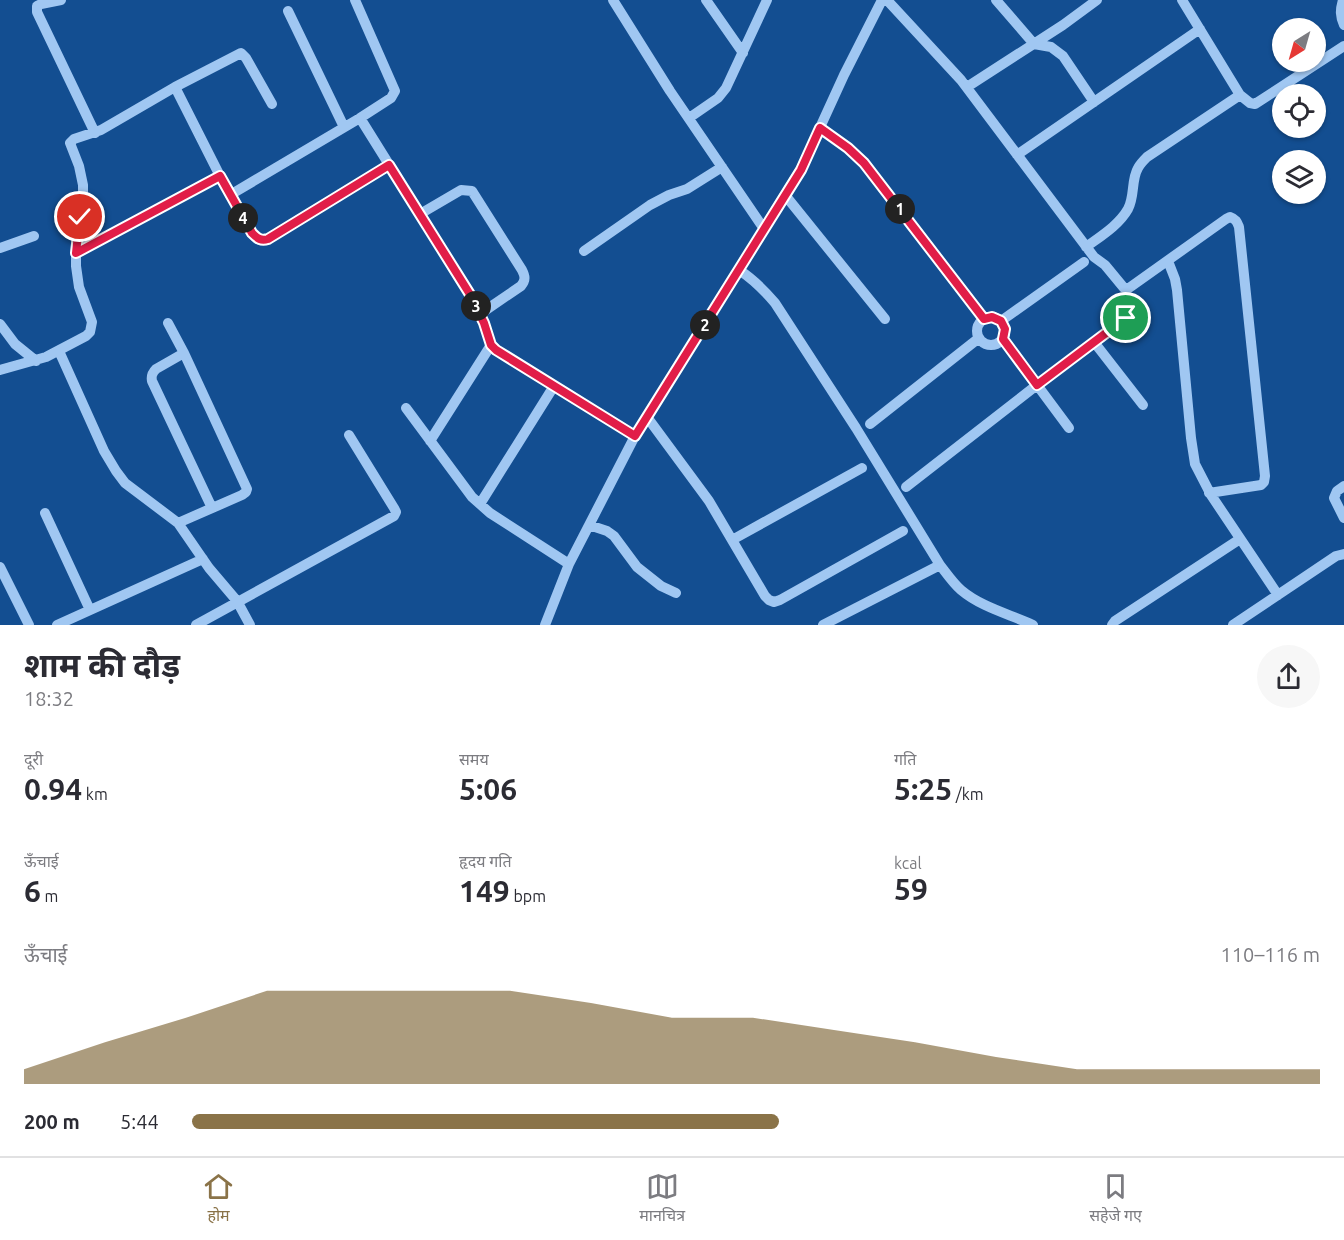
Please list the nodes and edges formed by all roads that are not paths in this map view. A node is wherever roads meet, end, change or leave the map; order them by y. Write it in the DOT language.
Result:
graph roads {
  1 [pos="61,0"];
  2 [pos="355,0"];
  3 [pos="613,0"];
  4 [pos="706,0"];
  5 [pos="767,0"];
  6 [pos="882,0"];
  7 [pos="887,0"];
  8 [pos="996,0"];
  9 [pos="1097,0"];
  10 [pos="1182,0"];
  11 [pos="1343,0"];
  12 [pos="288,11"];
  13 [pos="1344,25"];
  14 [pos="1200,29"];
  15 [pos="1034,44"];
  16 [pos="1344,46"];
  17 [pos="743,53"];
  18 [pos="175,87"];
  19 [pos="967,87"];
  20 [pos="1240,95"];
  21 [pos="1094,102"];
  22 [pos="272,104"];
  23 [pos="360,118"];
  24 [pos="689,118"];
  25 [pos="344,127"];
  26 [pos="820,128"];
  27 [pos="95,133"];
  28 [pos="1017,155"];
  29 [pos="389,165"];
  30 [pos="722,167"];
  31 [pos="220,176"];
  32 [pos="230,195"];
  33 [pos="785,195"];
  34 [pos="420,214"];
  35 [pos="764,229"];
  36 [pos="34,236"];
  37 [pos="1086,247"];
  38 [pos="0,248"];
  39 [pos="584,251"];
  40 [pos="76,253"];
  41 [pos="1168,261"];
  42 [pos="1084,262"];
  43 [pos="739,270"];
  44 [pos="480,314"];
  45 [pos="1126,318"];
  46 [pos="885,319"];
  47 [pos="984,319"];
  48 [pos="1001,321"];
  49 [pos="168,323"];
  50 [pos="0,324"];
  51 [pos="979,338"];
  52 [pos="1003,339"];
  53 [pos="1094,342"];
  54 [pos="491,345"];
  55 [pos="59,351"];
  56 [pos="184,353"];
  57 [pos="36,361"];
  58 [pos="0,370"];
  59 [pos="1037,385"];
  60 [pos="554,386"];
  61 [pos="1143,405"];
  62 [pos="406,408"];
  63 [pos="647,417"];
  64 [pos="870,424"];
  65 [pos="1069,428"];
  66 [pos="349,435"];
  67 [pos="635,436"];
  68 [pos="430,441"];
  69 [pos="862,468"];
  70 [pos="1344,486"];
  71 [pos="906,487"];
  72 [pos="1209,493"];
  73 [pos="480,504"];
  74 [pos="212,508"];
  75 [pos="45,513"];
  76 [pos="1344,518"];
  77 [pos="178,523"];
  78 [pos="589,525"];
  79 [pos="903,531"];
  80 [pos="1240,539"];
  81 [pos="732,540"];
  82 [pos="1344,554"];
  83 [pos="203,559"];
  84 [pos="569,564"];
  85 [pos="940,565"];
  86 [pos="0,567"];
  87 [pos="676,593"];
  88 [pos="1278,595"];
  89 [pos="237,602"];
  90 [pos="90,610"];
  91 [pos="29,625"];
  92 [pos="57,625"];
  93 [pos="196,625"];
  94 [pos="250,625"];
  95 [pos="544,625"];
  96 [pos="823,625"];
  97 [pos="1033,625"];
  98 [pos="1112,625"];
  99 [pos="1233,625"];
  1 -- 27 [label="street"];
  2 -- 23 [label="street"];
  3 -- 24 [label="street"];
  4 -- 17 [label="street"];
  5 -- 17 [label="street"];
  6 -- 26 [label="street"];
  7 -- 19 [label="street"];
  8 -- 15 [label="street"];
  9 -- 15 [label="street"];
  10 -- 14 [label="street"];
  11 -- 13 [label="street"];
  12 -- 25 [label="street"];
  14 -- 20 [label="street"];
  14 -- 21 [label="street"];
  15 -- 19 [label="street"];
  15 -- 21 [label="street"];
  16 -- 20 [label="street"];
  17 -- 24 [label="street"];
  18 -- 22 [label="street"];
  18 -- 27 [label="street"];
  18 -- 31 [label="street"];
  19 -- 28 [label="street"];
  20 -- 37 [label="street"];
  21 -- 28 [label="street"];
  23 -- 25 [label="street"];
  23 -- 29 [label="street"];
  24 -- 30 [label="street"];
  25 -- 32 [label="street"];
  26 -- 33 [label="street"];
  26 -- 47 [label="street"];
  27 -- 40 [label="street"];
  28 -- 37 [label="street"];
  29 -- 32 [label="street"];
  29 -- 34 [label="street"];
  30 -- 35 [label="street"];
  30 -- 39 [label="street"];
  31 -- 32 [label="street"];
  31 -- 40 [label="street"];
  33 -- 35 [label="street"];
  33 -- 46 [label="street"];
  34 -- 44 [label="street"];
  34 -- 44 [label="street"];
  35 -- 43 [label="street"];
  36 -- 38 [label="street"];
  37 -- 41 [label="street"];
  40 -- 55 [label="street"];
  41 -- 72 [label="street"];
  41 -- 72 [label="street"];
  42 -- 48 [label="street"];
  43 -- 63 [label="street"];
  43 -- 85 [label="street"];
  44 -- 54 [label="street"];
  45 -- 53 [label="street"];
  47 -- 48 [label="street"];
  47 -- 51 [label="street"];
  48 -- 52 [label="street"];
  49 -- 56 [label="street"];
  50 -- 57 [label="street"];
  51 -- 52 [label="street"];
  51 -- 64 [label="street"];
  52 -- 59 [label="street"];
  53 -- 59 [label="street"];
  53 -- 61 [label="street"];
  54 -- 60 [label="street"];
  54 -- 68 [label="street"];
  55 -- 57 [label="street"];
  55 -- 77 [label="street"];
  56 -- 74 [label="street"];
  56 -- 74 [label="street"];
  57 -- 58 [label="street"];
  59 -- 65 [label="street"];
  59 -- 71 [label="street"];
  60 -- 67 [label="street"];
  60 -- 73 [label="street"];
  62 -- 68 [label="street"];
  63 -- 67 [label="street"];
  63 -- 81 [label="street"];
  66 -- 89 [label="street"];
  67 -- 78 [label="street"];
  68 -- 73 [label="street"];
  69 -- 81 [label="street"];
  70 -- 76 [label="street"];
  72 -- 80 [label="street"];
  73 -- 84 [label="street"];
  74 -- 77 [label="street"];
  75 -- 90 [label="street"];
  77 -- 83 [label="street"];
  78 -- 84 [label="street"];
  78 -- 87 [label="street"];
  79 -- 81 [label="street"];
  80 -- 88 [label="street"];
  80 -- 98 [label="street"];
  82 -- 88 [label="street"];
  83 -- 89 [label="street"];
  83 -- 90 [label="street"];
  84 -- 95 [label="street"];
  85 -- 96 [label="street"];
  85 -- 97 [label="street"];
  86 -- 91 [label="street"];
  88 -- 99 [label="street"];
  89 -- 93 [label="street"];
  89 -- 94 [label="street"];
  90 -- 92 [label="street"];
}
